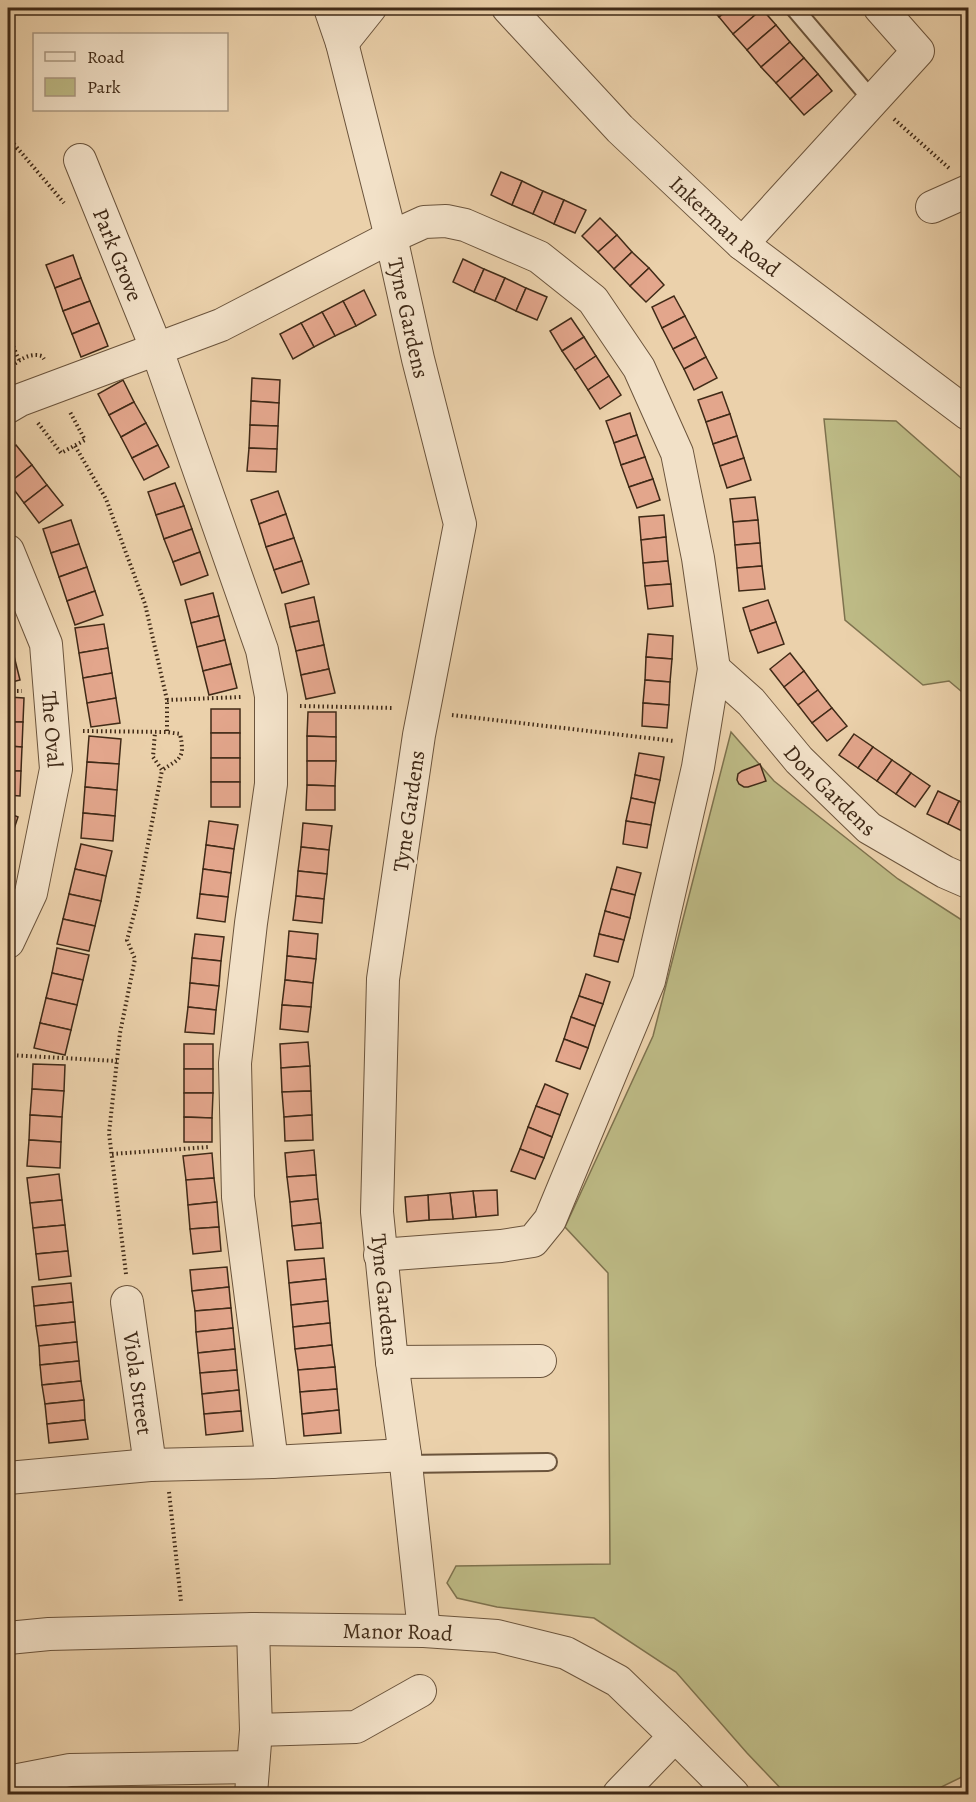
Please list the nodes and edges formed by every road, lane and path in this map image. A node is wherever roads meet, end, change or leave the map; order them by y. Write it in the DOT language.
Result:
graph roads {
  1 [pos="330,8"];
  2 [pos="370,8"];
  3 [pos="507,8"];
  4 [pos="794,8"];
  5 [pos="880,8"];
  6 [pos="342,43"];
  7 [pos="873,101"];
  8 [pos="16,147"];
  9 [pos="80,160"];
  10 [pos="8,161"];
  11 [pos="959,180"];
  12 [pos="932,207"];
  13 [pos="391,237"];
  14 [pos="742,244"];
  15 [pos="8,334"];
  16 [pos="157,350"];
  17 [pos="19,360"];
  18 [pos="8,407"];
  19 [pos="969,414"];
  20 [pos="75,446"];
  21 [pos="8,551"];
  22 [pos="714,669"];
  23 [pos="271,696"];
  24 [pos="167,700"];
  25 [pos="424,708"];
  26 [pos="53,731"];
  27 [pos="154,732"];
  28 [pos="167,732"];
  29 [pos="701,743"];
  30 [pos="162,770"];
  31 [pos="969,882"];
  32 [pos="8,942"];
  33 [pos="8,1055"];
  34 [pos="117,1061"];
  35 [pos="237,1144"];
  36 [pos="112,1154"];
  37 [pos="380,1255"];
  38 [pos="127,1302"];
  39 [pos="540,1361"];
  40 [pos="392,1362"];
  41 [pos="405,1459"];
  42 [pos="272,1462"];
  43 [pos="548,1462"];
  44 [pos="158,1465"];
  45 [pos="8,1478"];
  46 [pos="253,1629"];
  47 [pos="184,1630"];
  48 [pos="424,1631"];
  49 [pos="8,1638"];
  50 [pos="420,1691"];
  51 [pos="256,1731"];
  52 [pos="675,1736"];
  53 [pos="252,1781"];
  54 [pos="8,1782"];
  55 [pos="619,1794"];
  56 [pos="733,1794"];
  1 -- 6 [label="street, Tyne Gardens"];
  2 -- 6 [label="street"];
  3 -- 14 [label="street, Inkerman Road"];
  4 -- 7 [label="lane"];
  5 -- 7 [label="street"];
  6 -- 13 [label="street, Tyne Gardens"];
  7 -- 11 [label="path"];
  7 -- 14 [label="street"];
  8 -- 10 [label="path"];
  9 -- 16 [label="street, Park Grove"];
  11 -- 12 [label="street"];
  13 -- 16 [label="street"];
  13 -- 22 [label="street"];
  13 -- 25 [label="street, Tyne Gardens"];
  14 -- 19 [label="street, Inkerman Road"];
  15 -- 17 [label="path"];
  16 -- 18 [label="street"];
  16 -- 23 [label="street, Park Grove"];
  20 -- 24 [label="path"];
  21 -- 26 [label="street, The Oval"];
  22 -- 29 [label="street"];
  22 -- 31 [label="street, Don Gardens"];
  23 -- 24 [label="path"];
  23 -- 25 [label="path"];
  23 -- 35 [label="street, Park Grove"];
  24 -- 28 [label="path"];
  25 -- 29 [label="path"];
  25 -- 37 [label="street, Tyne Gardens"];
  26 -- 27 [label="path"];
  26 -- 32 [label="street, The Oval"];
  27 -- 28 [label="path"];
  27 -- 30 [label="path"];
  28 -- 30 [label="path"];
  29 -- 37 [label="street"];
  30 -- 34 [label="path"];
  33 -- 34 [label="path"];
  34 -- 36 [label="path"];
  35 -- 36 [label="path"];
  35 -- 42 [label="street, Park Grove"];
  36 -- 38 [label="path"];
  37 -- 40 [label="street, Tyne Gardens"];
  38 -- 44 [label="street, Viola Street"];
  39 -- 40 [label="street"];
  40 -- 41 [label="street, Tyne Gardens"];
  41 -- 42 [label="street"];
  41 -- 43 [label="lane"];
  41 -- 48 [label="street, Tyne Gardens"];
  42 -- 44 [label="street"];
  44 -- 45 [label="street"];
  44 -- 47 [label="path"];
  46 -- 47 [label="street, Manor Road"];
  46 -- 48 [label="street, Manor Road"];
  46 -- 51 [label="street"];
  47 -- 49 [label="street, Manor Road"];
  48 -- 52 [label="street, Manor Road"];
  50 -- 51 [label="street"];
  51 -- 53 [label="street"];
  52 -- 55 [label="street"];
  52 -- 56 [label="street, Manor Road"];
  53 -- 54 [label="street"];
}
